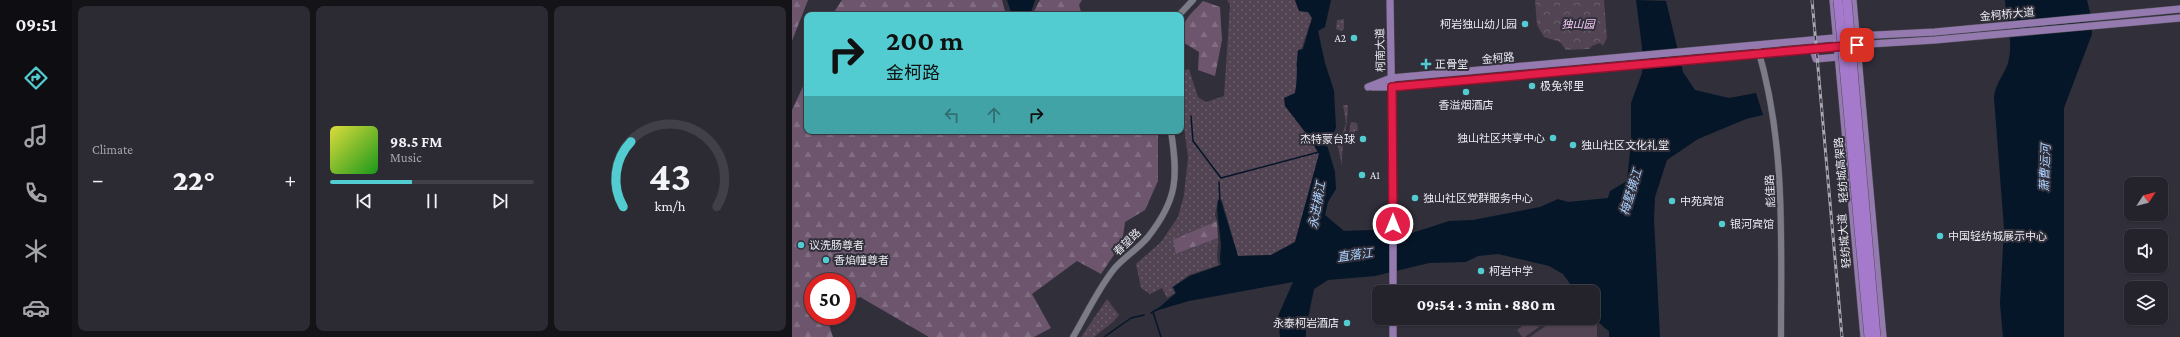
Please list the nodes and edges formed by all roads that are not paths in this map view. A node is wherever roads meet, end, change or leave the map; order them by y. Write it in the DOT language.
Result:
graph roads {
  1 [pos="1193,0"];
  2 [pos="1390,0"];
  3 [pos="1833,0"];
  4 [pos="1838,0"];
  5 [pos="1846,0"];
  6 [pos="1853,0"];
  7 [pos="2180,9"];
  8 [pos="1182,12"];
  9 [pos="2180,18"];
  10 [pos="1856,36"];
  11 [pos="1836,38"];
  12 [pos="1857,45"];
  13 [pos="1757,46"];
  14 [pos="1837,46"];
  15 [pos="1813,49"];
  16 [pos="1759,54"];
  17 [pos="1838,57"];
  18 [pos="1625,62"];
  19 [pos="1391,78"];
  20 [pos="1392,87"];
  21 [pos="1172,134"];
  22 [pos="1393,285"];
  23 [pos="1393,325"];
  24 [pos="1073,337"];
  25 [pos="1393,337"];
  26 [pos="1781,337"];
  27 [pos="1864,337"];
  28 [pos="1869,337"];
  29 [pos="1876,337"];
  30 [pos="1884,337"];
  1 -- 8 [label="street"];
  2 -- 19 [label="main road, 柯南大道"];
  3 -- 11 [label="main road, 轻纺城大道"];
  4 -- 28 [label="highway, 轻纺城高架路, bridge"];
  5 -- 29 [label="highway, 轻纺城高架路, bridge"];
  6 -- 10 [label="main road"];
  7 -- 10 [label="main road, 金柯桥大道"];
  9 -- 12 [label="main road, 金柯桥大道"];
  10 -- 11 [label="main road, 金柯桥大道"];
  10 -- 12 [label="main road"];
  11 -- 13 [label="main road, 金柯路"];
  11 -- 14 [label="main road, 轻纺城大道"];
  12 -- 14 [label="main road, 金柯桥大道"];
  12 -- 30 [label="main road"];
  13 -- 16 [label="street, 彪佳路"];
  13 -- 18 [label="main road, 金柯路"];
  14 -- 15 [label="main road, 金柯路"];
  14 -- 17 [label="main road, 轻纺城大道"];
  15 -- 16 [label="main road, 金柯路"];
  15 -- 17 [label="main road"];
  16 -- 18 [label="main road, 金柯路"];
  16 -- 26 [label="street, 彪佳路"];
  17 -- 27 [label="main road, 轻纺城大道"];
  18 -- 19 [label="main road, 金柯路"];
  18 -- 20 [label="main road, 金柯路"];
  19 -- 20 [label="main road, 柯南大道"];
  19 -- 20 [label="main road, 金柯路"];
  20 -- 22 [label="main road, 柯南大道"];
  21 -- 24 [label="street, 春望路"];
  23 -- 25 [label="main road"];
}
